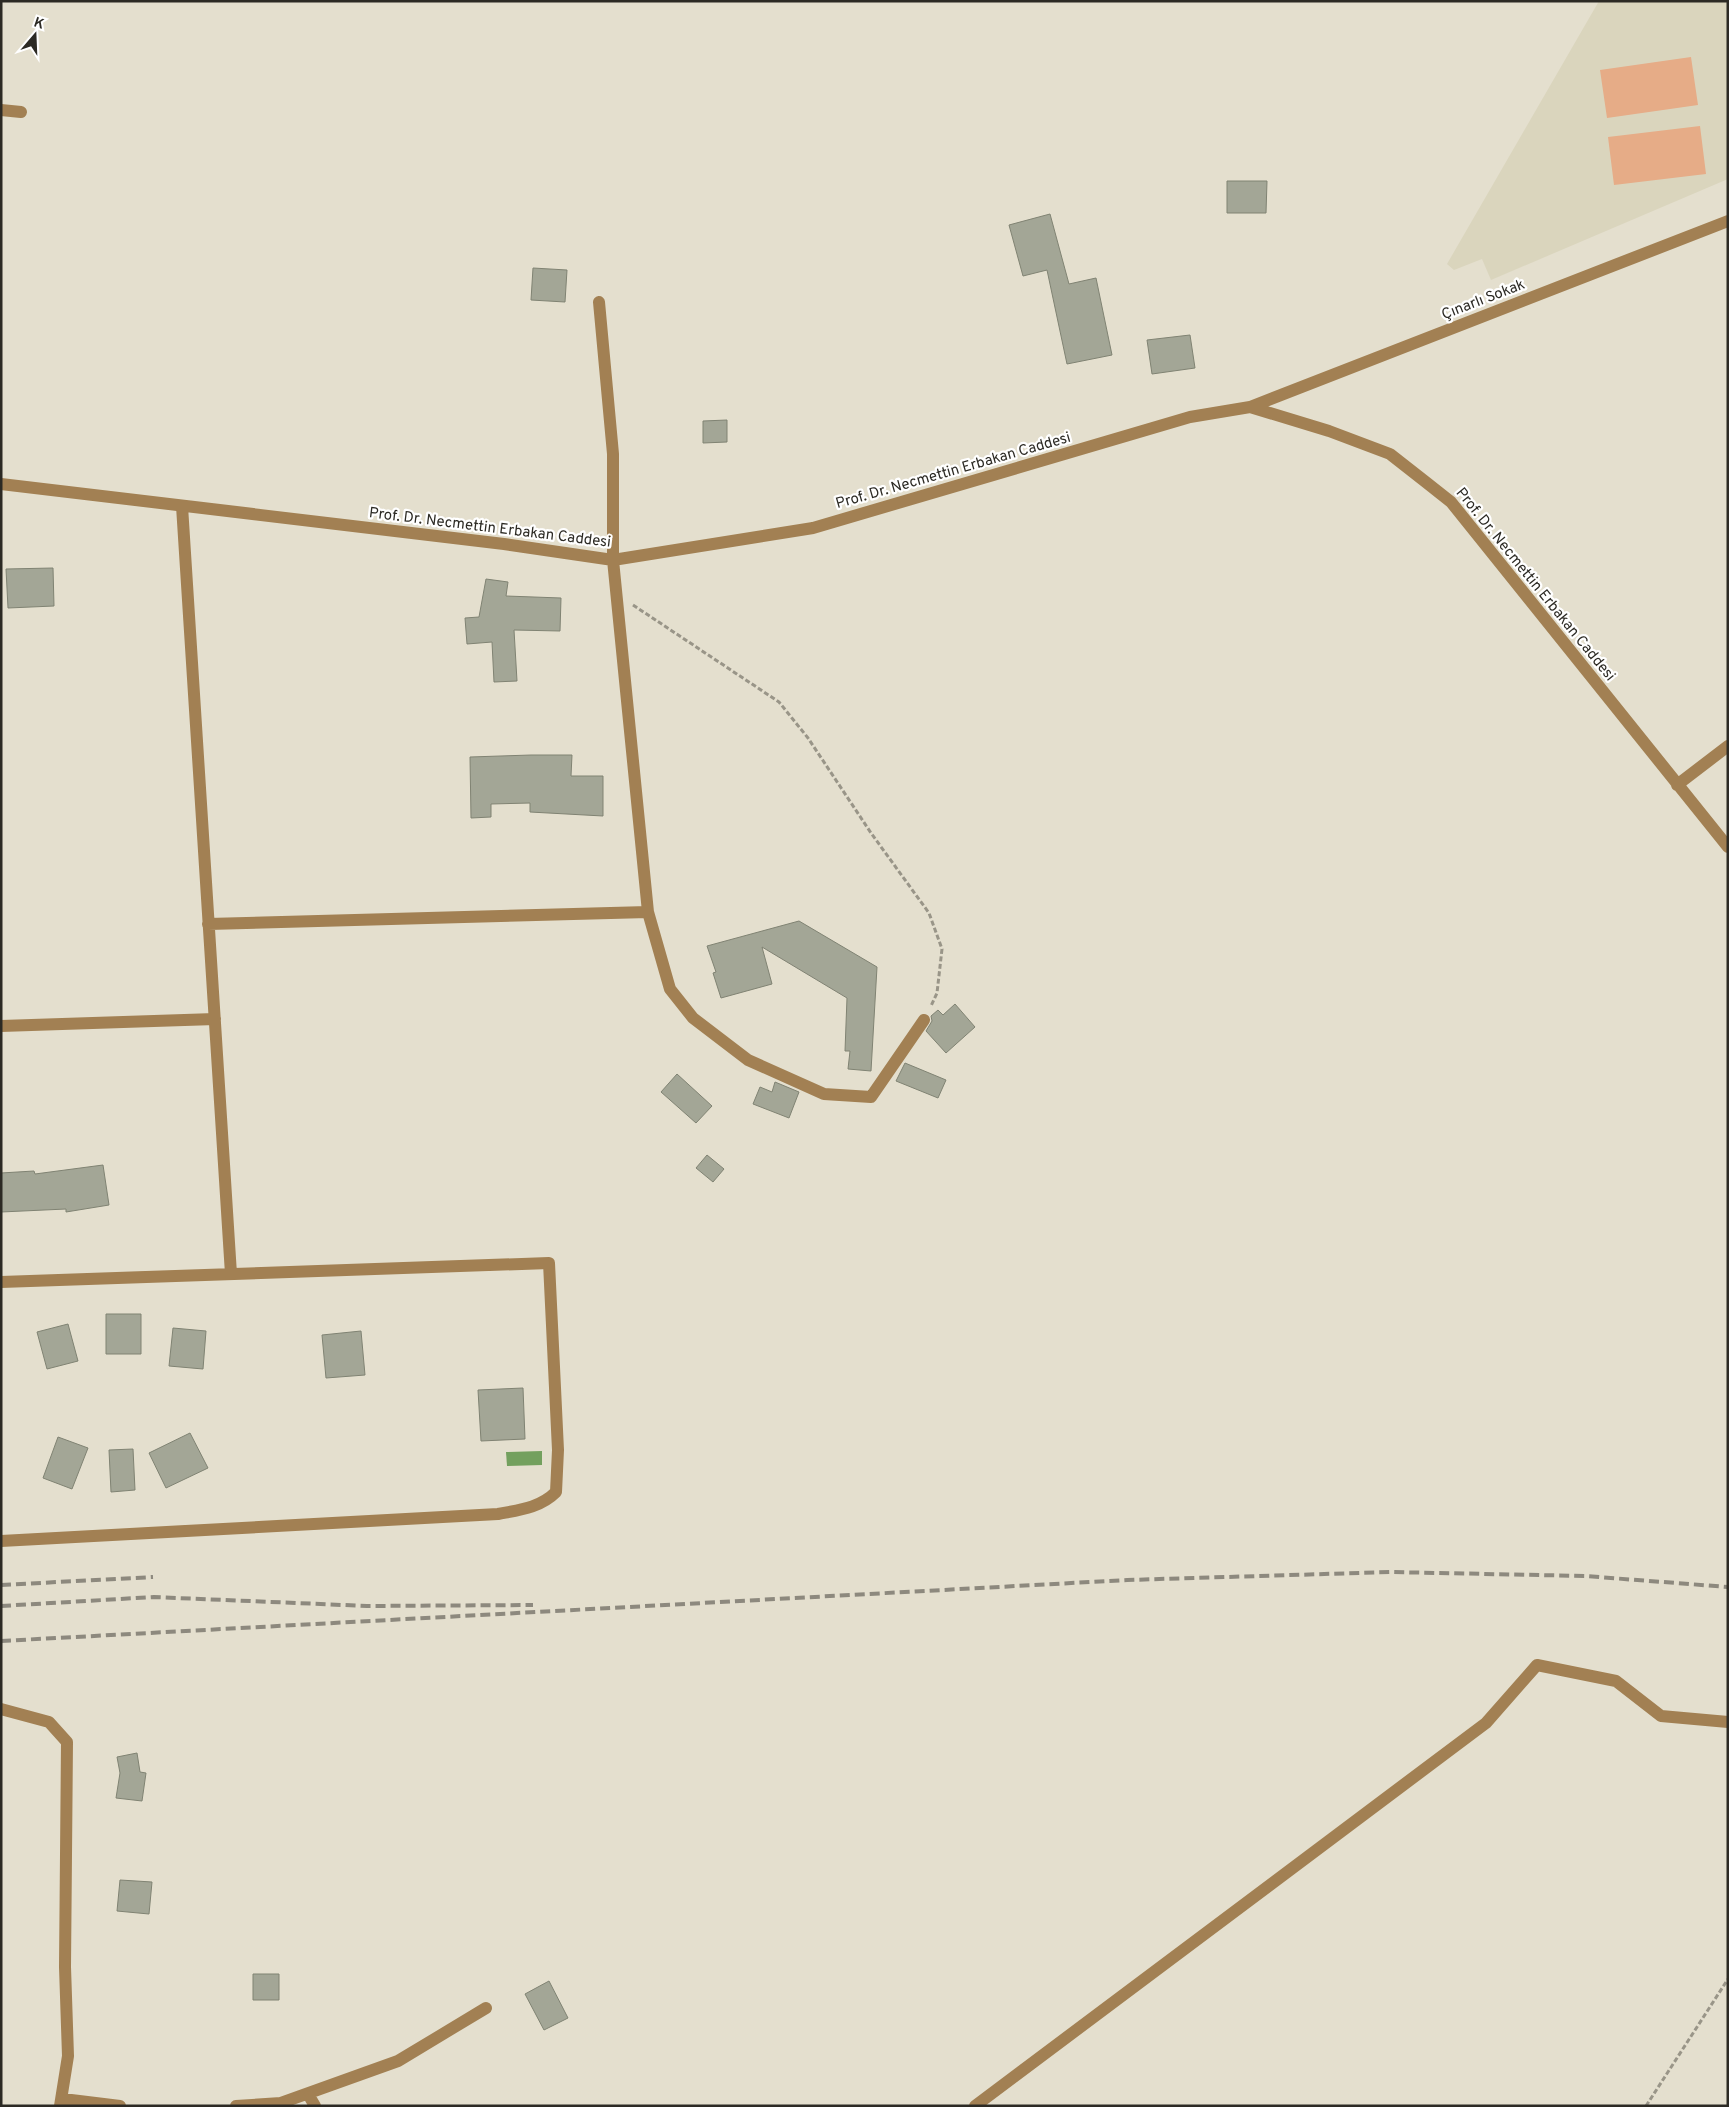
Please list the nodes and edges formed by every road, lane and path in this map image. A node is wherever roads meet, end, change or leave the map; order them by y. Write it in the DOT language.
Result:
graph roads {
  1 [pos="1,110"];
  2 [pos="21,112"];
  3 [pos="1728,221"];
  4 [pos="599,302"];
  5 [pos="1250,408"];
  6 [pos="1,484"];
  7 [pos="182,506"];
  8 [pos="613,560"];
  9 [pos="616,594"];
  10 [pos="1728,746"];
  11 [pos="1678,785"];
  12 [pos="1728,847"];
  13 [pos="648,912"];
  14 [pos="208,924"];
  15 [pos="215,1019"];
  16 [pos="924,1020"];
  17 [pos="1,1026"];
  18 [pos="231,1274"];
  19 [pos="1,1282"];
  20 [pos="1,1541"];
  21 [pos="1,1709"];
  22 [pos="1728,1722"];
  23 [pos="1728,1980"];
  24 [pos="486,2008"];
  25 [pos="308,2094"];
  26 [pos="62,2102"];
  27 [pos="120,2106"];
  28 [pos="236,2106"];
  29 [pos="316,2106"];
  30 [pos="975,2106"];
  31 [pos="1646,2106"];
  1 -- 2 [label="street"];
  3 -- 5 [label="street, Çınarlı Sokak"];
  4 -- 8 [label="street"];
  5 -- 8 [label="street, Prof. Dr. Necmettin Erbakan Caddesi"];
  5 -- 11 [label="street, Prof. Dr. Necmettin Erbakan Caddesi"];
  6 -- 7 [label="street, Prof. Dr. Necmettin Erbakan Caddesi"];
  7 -- 8 [label="street, Prof. Dr. Necmettin Erbakan Caddesi"];
  7 -- 14 [label="street"];
  8 -- 9 [label="street"];
  9 -- 13 [label="street"];
  9 -- 16 [label="path"];
  10 -- 11 [label="street"];
  11 -- 12 [label="street, Prof. Dr. Necmettin Erbakan Caddesi"];
  13 -- 14 [label="street"];
  13 -- 16 [label="street"];
  14 -- 15 [label="street"];
  15 -- 17 [label="street"];
  15 -- 18 [label="street"];
  18 -- 19 [label="street"];
  18 -- 20 [label="street"];
  21 -- 26 [label="street"];
  22 -- 30 [label="street"];
  23 -- 31 [label="path"];
  24 -- 25 [label="street"];
  25 -- 28 [label="street"];
  25 -- 29 [label="street"];
  26 -- 27 [label="street"];
}
